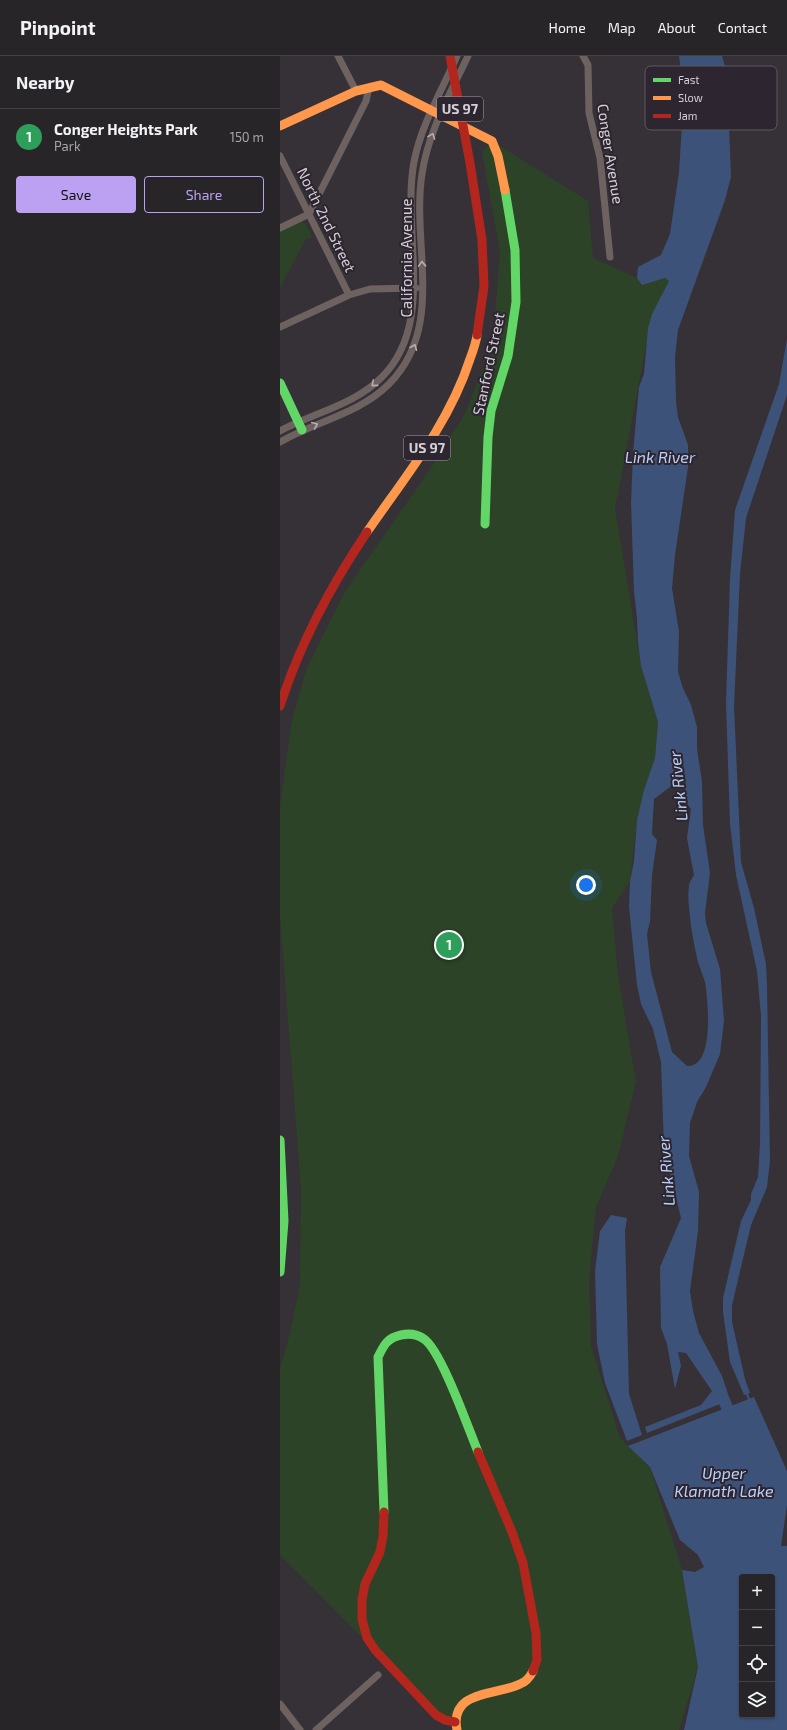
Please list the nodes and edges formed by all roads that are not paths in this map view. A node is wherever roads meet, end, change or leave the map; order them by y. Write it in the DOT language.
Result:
graph roads {
  1 [pos="338,56"];
  2 [pos="450,56"];
  3 [pos="457,56"];
  4 [pos="468,56"];
  5 [pos="583,56"];
  6 [pos="369,87"];
  7 [pos="356,91"];
  8 [pos="432,110"];
  9 [pos="441,114"];
  10 [pos="280,126"];
  11 [pos="280,156"];
  12 [pos="309,214"];
  13 [pos="280,228"];
  14 [pos="610,257"];
  15 [pos="413,288"];
  16 [pos="422,288"];
  17 [pos="349,294"];
  18 [pos="280,328"];
  19 [pos="280,383"];
  20 [pos="301,426"];
  21 [pos="280,431"];
  22 [pos="280,442"];
  23 [pos="485,524"];
  24 [pos="280,706"];
  25 [pos="280,1140"];
  26 [pos="280,1272"];
  27 [pos="378,1675"];
  28 [pos="280,1704"];
  29 [pos="456,1726"];
  30 [pos="300,1730"];
  31 [pos="316,1730"];
  1 -- 7 [label="street"];
  2 -- 24 [label="main road, US 97"];
  3 -- 8 [label="street, California Avenue"];
  4 -- 9 [label="street, California Avenue"];
  5 -- 14 [label="street, Conger Avenue"];
  6 -- 7 [label="main road"];
  6 -- 8 [label="main road"];
  6 -- 12 [label="street"];
  7 -- 10 [label="main road"];
  8 -- 9 [label="main road"];
  8 -- 15 [label="street, California Avenue"];
  16 -- 9 [label="street, California Avenue, one-way"];
  9 -- 23 [label="main road, Stanford Street"];
  11 -- 12 [label="street, North 2nd Street"];
  12 -- 13 [label="street"];
  12 -- 17 [label="street, North 2nd Street"];
  15 -- 16 [label="street"];
  15 -- 17 [label="street"];
  15 -- 20 [label="street, California Avenue, one-way"];
  20 -- 16 [label="street, California Avenue, one-way"];
  17 -- 18 [label="street"];
  19 -- 20 [label="main road"];
  20 -- 21 [label="street, California Avenue"];
  20 -- 22 [label="street, California Avenue"];
  25 -- 26 [label="main road"];
  27 -- 31 [label="street"];
  28 -- 30 [label="street"];
  29 -- 29 [label="main road"];
}
